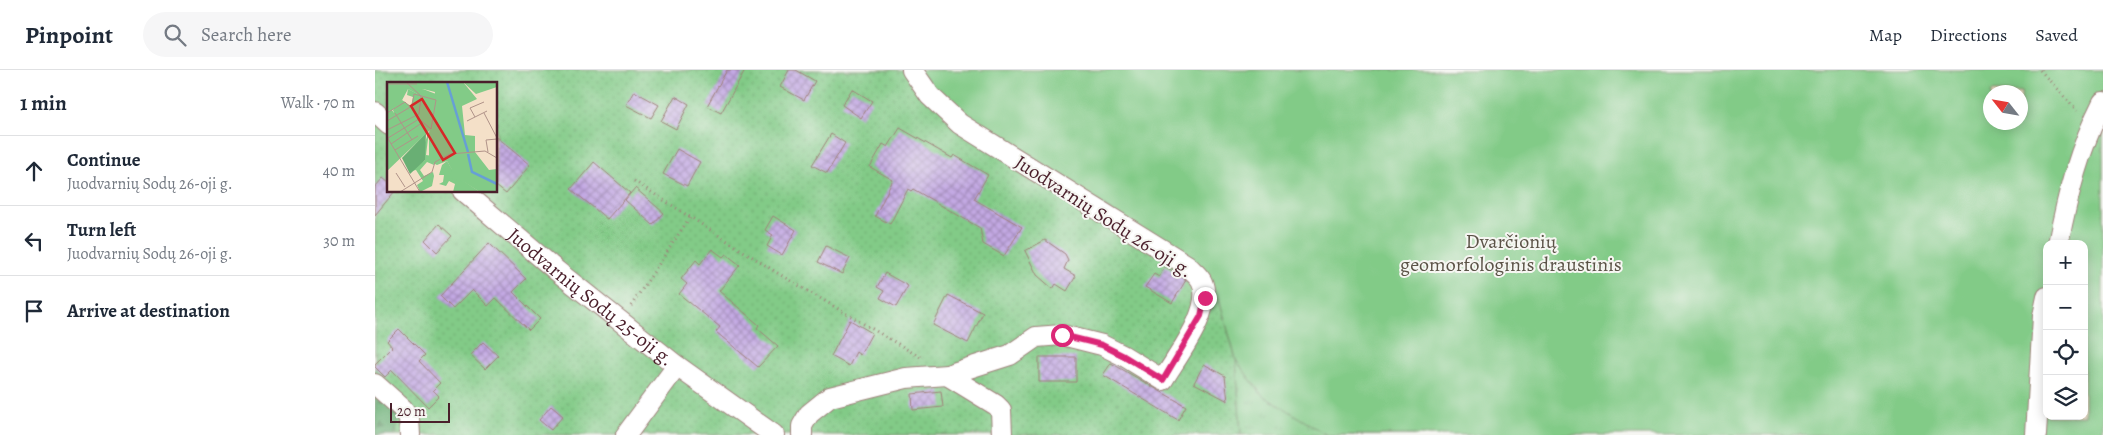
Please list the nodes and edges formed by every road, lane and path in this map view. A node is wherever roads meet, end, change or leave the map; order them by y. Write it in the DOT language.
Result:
graph roads {
  1 [pos="912,70"];
  2 [pos="2040,70"];
  3 [pos="2103,102"];
  4 [pos="375,112"];
  5 [pos="387,123"];
  6 [pos="2091,126"];
  7 [pos="633,181"];
  8 [pos="464,192"];
  9 [pos="690,217"];
  10 [pos="2059,240"];
  11 [pos="2043,316"];
  12 [pos="621,321"];
  13 [pos="677,366"];
  14 [pos="947,375"];
  15 [pos="375,384"];
  16 [pos="802,431"];
  17 [pos="773,434"];
  18 [pos="410,435"];
  19 [pos="626,435"];
  20 [pos="1002,435"];
  21 [pos="2036,435"];
  1 -- 14 [label="street, Juodvarnių Sodų 26-oji g."];
  2 -- 6 [label="path"];
  3 -- 6 [label="street"];
  4 -- 5 [label="street"];
  6 -- 10 [label="street"];
  7 -- 9 [label="path"];
  8 -- 12 [label="street, Juodvarnių Sodų 25-oji g."];
  9 -- 12 [label="path"];
  9 -- 14 [label="path"];
  11 -- 21 [label="street"];
  12 -- 13 [label="street, Juodvarnių Sodų 25-oji g."];
  13 -- 17 [label="street"];
  13 -- 19 [label="street, Juodvarnių Sodų 25-oji g."];
  14 -- 16 [label="street, Juodvarnių Sodų 26-oji g."];
  14 -- 20 [label="street"];
  15 -- 18 [label="street"];
  16 -- 17 [label="street"];
}
